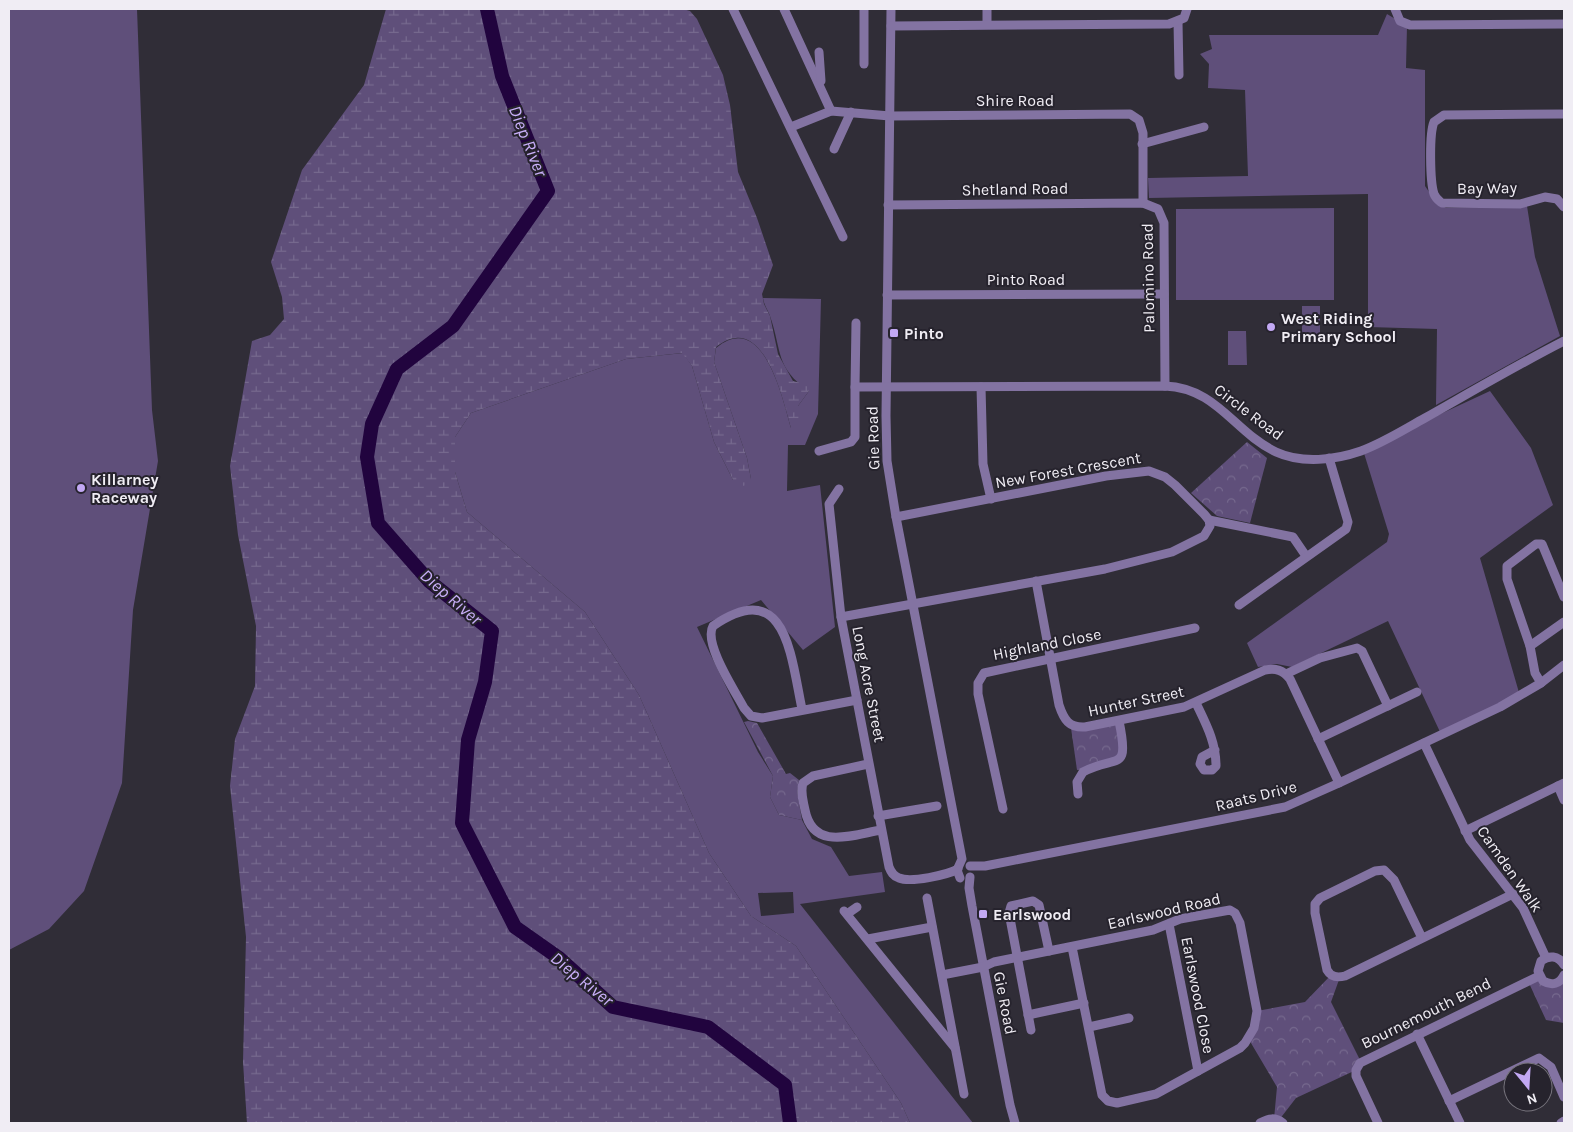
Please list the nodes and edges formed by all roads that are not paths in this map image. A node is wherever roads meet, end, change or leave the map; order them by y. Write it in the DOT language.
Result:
graph roads {
  1 [pos="733,9"];
  2 [pos="784,9"];
  3 [pos="864,9"];
  4 [pos="891,9"];
  5 [pos="987,9"];
  6 [pos="1187,9"];
  7 [pos="1395,9"];
  8 [pos="1178,22"];
  9 [pos="988,24"];
  10 [pos="1564,24"];
  11 [pos="891,26"];
  12 [pos="819,52"];
  13 [pos="864,64"];
  14 [pos="1179,75"];
  15 [pos="821,86"];
  16 [pos="830,110"];
  17 [pos="851,112"];
  18 [pos="1564,114"];
  19 [pos="890,116"];
  20 [pos="1139,120"];
  21 [pos="791,127"];
  22 [pos="1204,127"];
  23 [pos="1142,144"];
  24 [pos="834,149"];
  25 [pos="1143,203"];
  26 [pos="888,206"];
  27 [pos="1564,207"];
  28 [pos="843,237"];
  29 [pos="1164,294"];
  30 [pos="887,295"];
  31 [pos="856,323"];
  32 [pos="1564,341"];
  33 [pos="1165,386"];
  34 [pos="855,387"];
  35 [pos="981,387"];
  36 [pos="886,388"];
  37 [pos="819,451"];
  38 [pos="1328,458"];
  39 [pos="839,489"];
  40 [pos="990,499"];
  41 [pos="896,517"];
  42 [pos="1209,520"];
  43 [pos="1306,556"];
  44 [pos="1036,581"];
  45 [pos="1564,597"];
  46 [pos="913,604"];
  47 [pos="1238,605"];
  48 [pos="840,617"];
  49 [pos="1564,622"];
  50 [pos="1194,628"];
  51 [pos="1530,646"];
  52 [pos="1050,660"];
  53 [pos="1564,665"];
  54 [pos="1286,674"];
  55 [pos="1541,682"];
  56 [pos="1417,692"];
  57 [pos="856,700"];
  58 [pos="1196,703"];
  59 [pos="1388,706"];
  60 [pos="802,709"];
  61 [pos="1119,721"];
  62 [pos="1318,739"];
  63 [pos="1424,743"];
  64 [pos="1215,750"];
  65 [pos="868,764"];
  66 [pos="1339,784"];
  67 [pos="1561,785"];
  68 [pos="1078,794"];
  69 [pos="1564,800"];
  70 [pos="937,806"];
  71 [pos="1003,809"];
  72 [pos="878,816"];
  73 [pos="881,830"];
  74 [pos="1465,831"];
  75 [pos="963,871"];
  76 [pos="1513,894"];
  77 [pos="927,898"];
  78 [pos="857,907"];
  79 [pos="1169,924"];
  80 [pos="932,927"];
  81 [pos="1422,938"];
  82 [pos="868,939"];
  83 [pos="1072,946"];
  84 [pos="1049,951"];
  85 [pos="1018,958"];
  86 [pos="1546,958"];
  87 [pos="983,964"];
  88 [pos="1564,964"];
  89 [pos="941,973"];
  90 [pos="1564,975"];
  91 [pos="1539,976"];
  92 [pos="1084,1002"];
  93 [pos="1028,1015"];
  94 [pos="1129,1018"];
  95 [pos="933,1023"];
  96 [pos="950,1023"];
  97 [pos="1088,1027"];
  98 [pos="1031,1030"];
  99 [pos="1417,1034"];
  100 [pos="955,1048"];
  101 [pos="1198,1071"];
  102 [pos="964,1094"];
  103 [pos="1564,1097"];
  104 [pos="1449,1101"];
  105 [pos="1015,1123"];
  106 [pos="1260,1123"];
  107 [pos="1283,1123"];
  108 [pos="1378,1123"];
  109 [pos="1460,1123"];
  1 -- 21 [label="street"];
  2 -- 15 [label="street"];
  3 -- 13 [label="street"];
  4 -- 11 [label="street, Gie Road"];
  5 -- 9 [label="street"];
  6 -- 8 [label="street"];
  7 -- 10 [label="street"];
  8 -- 9 [label="street"];
  8 -- 14 [label="street"];
  9 -- 11 [label="street"];
  11 -- 19 [label="street, Gie Road"];
  12 -- 15 [label="street"];
  15 -- 16 [label="street"];
  16 -- 17 [label="street, Shire Road"];
  16 -- 21 [label="street"];
  17 -- 19 [label="street, Shire Road"];
  17 -- 24 [label="street"];
  18 -- 27 [label="street, Bay Way"];
  19 -- 20 [label="street, Shire Road"];
  19 -- 26 [label="street, Gie Road"];
  20 -- 23 [label="street, Palomino Road"];
  21 -- 28 [label="street"];
  22 -- 23 [label="street"];
  23 -- 25 [label="street, Palomino Road"];
  25 -- 26 [label="street, Shetland Road"];
  25 -- 29 [label="street, Palomino Road"];
  26 -- 30 [label="street, Gie Road"];
  29 -- 30 [label="street, Pinto Road"];
  29 -- 33 [label="street, Palomino Road"];
  30 -- 36 [label="street, Gie Road"];
  31 -- 34 [label="street"];
  32 -- 38 [label="street, Circle Road"];
  33 -- 35 [label="street, Circle Road"];
  33 -- 38 [label="street, Circle Road"];
  34 -- 36 [label="street, Circle Road"];
  34 -- 37 [label="street"];
  35 -- 36 [label="street, Circle Road"];
  35 -- 40 [label="street"];
  36 -- 41 [label="street, Gie Road"];
  38 -- 43 [label="street"];
  39 -- 48 [label="street"];
  40 -- 41 [label="street, New Forest Crescent"];
  40 -- 42 [label="street, New Forest Crescent"];
  41 -- 46 [label="street, Gie Road"];
  42 -- 43 [label="street"];
  42 -- 44 [label="street"];
  43 -- 47 [label="street"];
  44 -- 46 [label="street"];
  44 -- 52 [label="street, Hunter Street"];
  45 -- 51 [label="street"];
  46 -- 48 [label="street, Long Acre Street"];
  46 -- 75 [label="street, Gie Road"];
  48 -- 57 [label="street, Long Acre Street"];
  49 -- 51 [label="street"];
  50 -- 52 [label="street, Highland Close"];
  51 -- 55 [label="street"];
  52 -- 61 [label="street, Hunter Street"];
  52 -- 71 [label="street, Highland Close"];
  53 -- 55 [label="street, Raats Drive"];
  54 -- 58 [label="street, Hunter Street"];
  54 -- 59 [label="street"];
  54 -- 62 [label="street"];
  55 -- 63 [label="street, Raats Drive"];
  56 -- 59 [label="street"];
  57 -- 60 [label="street"];
  57 -- 65 [label="street, Long Acre Street"];
  58 -- 61 [label="street, Hunter Street"];
  58 -- 64 [label="street"];
  59 -- 62 [label="street"];
  60 -- 60 [label="street"];
  61 -- 68 [label="street"];
  62 -- 66 [label="street"];
  63 -- 66 [label="street, Raats Drive"];
  63 -- 74 [label="street, Camden Walk"];
  65 -- 72 [label="street, Long Acre Street"];
  65 -- 73 [label="street"];
  66 -- 75 [label="street, Raats Drive"];
  67 -- 69 [label="street"];
  67 -- 74 [label="street"];
  70 -- 72 [label="street"];
  72 -- 73 [label="street, Long Acre Street"];
  73 -- 75 [label="street, Long Acre Street"];
  74 -- 76 [label="street, Camden Walk"];
  75 -- 87 [label="street, Gie Road"];
  76 -- 81 [label="street"];
  76 -- 86 [label="street, Camden Walk"];
  77 -- 80 [label="street"];
  78 -- 82 [label="street"];
  79 -- 83 [label="street, Earlswood Road"];
  79 -- 101 [label="street, Earlswood Close"];
  79 -- 101 [label="street, Earlswood Road"];
  80 -- 82 [label="street"];
  80 -- 89 [label="street"];
  81 -- 81 [label="street"];
  82 -- 95 [label="street"];
  83 -- 84 [label="street, Earlswood Road"];
  83 -- 92 [label="street, Earlswood Road"];
  84 -- 85 [label="street, Earlswood Road"];
  84 -- 85 [label="street"];
  85 -- 87 [label="street, Earlswood Road"];
  85 -- 93 [label="street"];
  86 -- 88 [label="street"];
  86 -- 91 [label="street"];
  87 -- 89 [label="street, Earlswood Road"];
  87 -- 105 [label="street, Gie Road"];
  89 -- 96 [label="street"];
  90 -- 91 [label="street"];
  91 -- 99 [label="street, Bournemouth Bend"];
  92 -- 93 [label="street"];
  92 -- 97 [label="street, Earlswood Road"];
  93 -- 98 [label="street"];
  94 -- 97 [label="street"];
  95 -- 96 [label="street"];
  95 -- 100 [label="street"];
  96 -- 100 [label="street"];
  97 -- 101 [label="street, Earlswood Road"];
  99 -- 104 [label="street"];
  99 -- 108 [label="street, Bournemouth Bend"];
  100 -- 102 [label="street"];
  103 -- 104 [label="street"];
  104 -- 109 [label="street"];
  106 -- 107 [label="street"];
}
